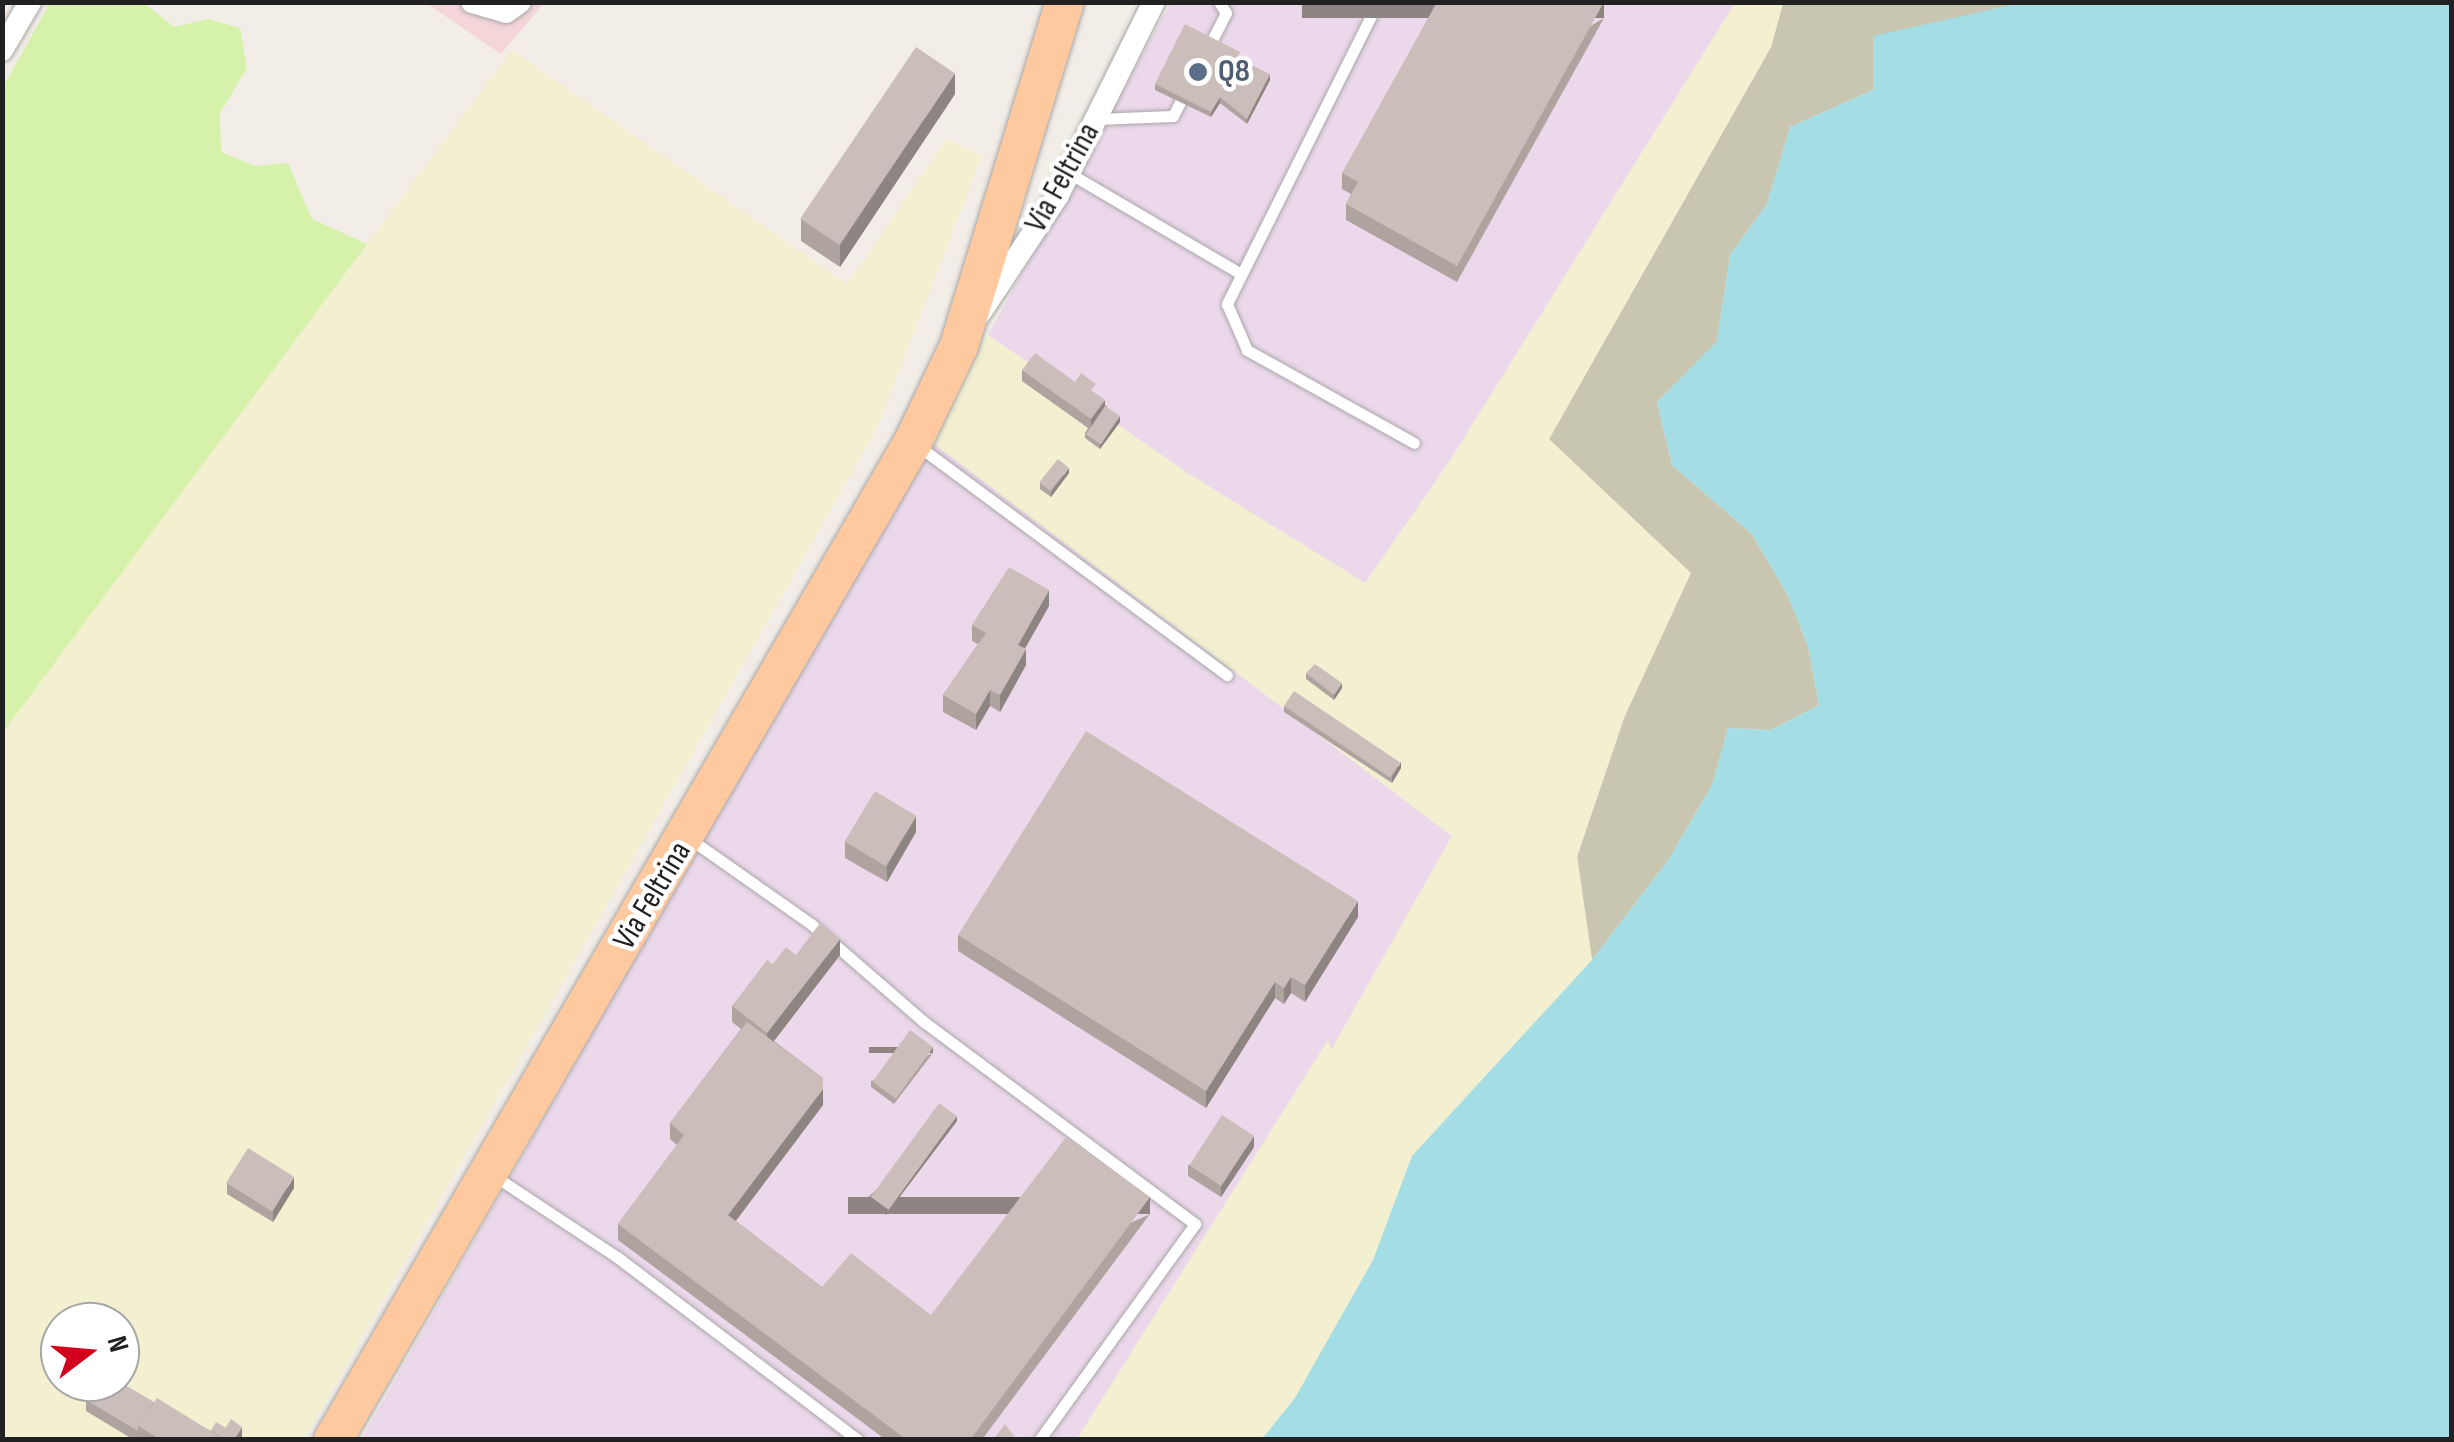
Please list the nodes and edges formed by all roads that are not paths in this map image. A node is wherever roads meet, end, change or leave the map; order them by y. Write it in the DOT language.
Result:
graph roads {
  1 [pos="30,2"];
  2 [pos="472,2"];
  3 [pos="520,2"];
  4 [pos="1065,2"];
  5 [pos="1154,2"];
  6 [pos="1219,2"];
  7 [pos="1378,2"];
  8 [pos="2,50"];
  9 [pos="1200,65"];
  10 [pos="1191,82"];
  11 [pos="1096,119"];
  12 [pos="1069,173"];
  13 [pos="1241,274"];
  14 [pos="959,346"];
  15 [pos="913,442"];
  16 [pos="1414,443"];
  17 [pos="1227,676"];
  18 [pos="688,838"];
  19 [pos="490,1173"];
  20 [pos="333,1440"];
  21 [pos="858,1440"];
  22 [pos="1039,1440"];
  1 -- 8 [label="street"];
  2 -- 3 [label="street"];
  4 -- 14 [label="main road, Via Feltrina"];
  5 -- 11 [label="street, Via Feltrina"];
  6 -- 9 [label="lane"];
  7 -- 13 [label="lane"];
  10 -- 11 [label="lane"];
  11 -- 12 [label="street, Via Feltrina"];
  12 -- 13 [label="lane"];
  12 -- 14 [label="street, Via Feltrina"];
  13 -- 16 [label="lane"];
  14 -- 15 [label="main road, Via Feltrina"];
  15 -- 17 [label="lane"];
  15 -- 18 [label="main road, Via Feltrina"];
  18 -- 19 [label="main road, Via Feltrina"];
  18 -- 22 [label="lane"];
  19 -- 20 [label="main road, Via Feltrina"];
  19 -- 21 [label="lane"];
}
